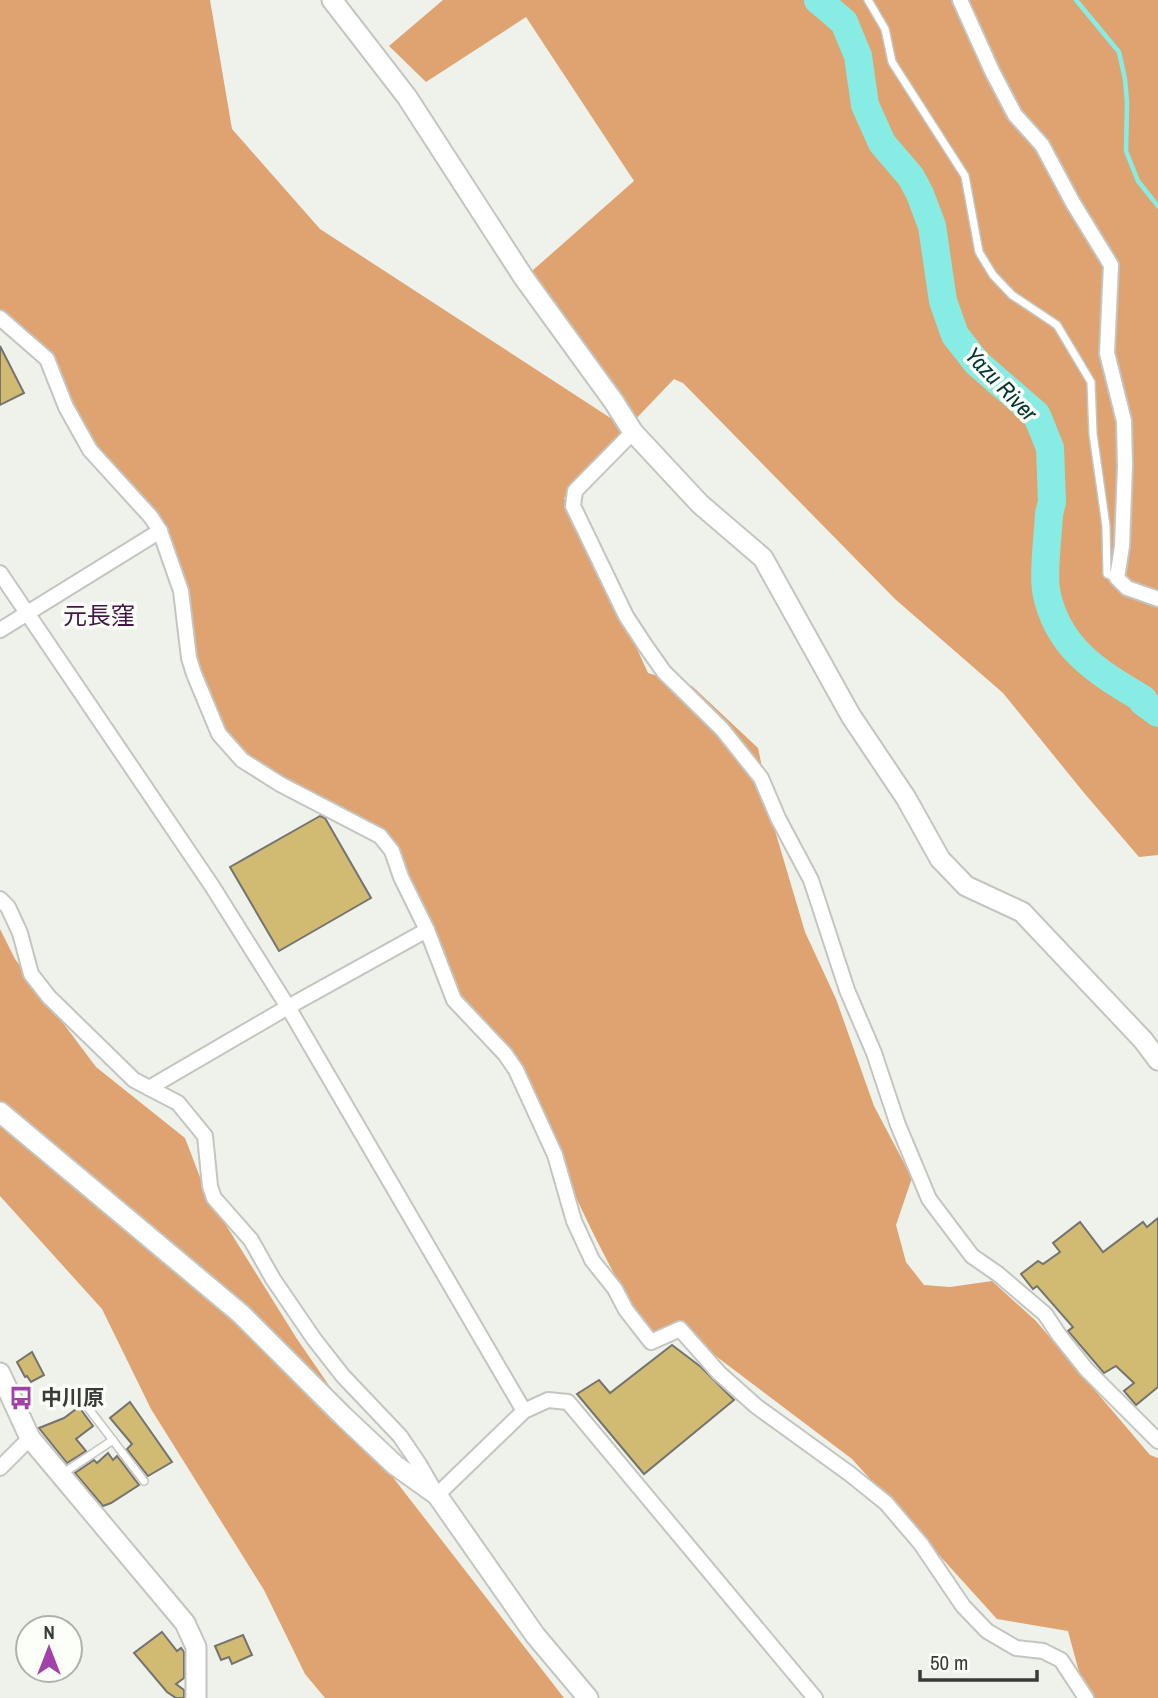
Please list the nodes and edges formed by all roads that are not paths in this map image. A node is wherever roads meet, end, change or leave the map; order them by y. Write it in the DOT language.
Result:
graph roads {
  1 [pos="332,0"];
  2 [pos="868,0"];
  3 [pos="960,0"];
  4 [pos="0,318"];
  5 [pos="632,432"];
  6 [pos="160,531"];
  7 [pos="0,573"];
  8 [pos="1117,578"];
  9 [pos="1158,599"];
  10 [pos="28,613"];
  11 [pos="0,630"];
  12 [pos="0,899"];
  13 [pos="427,930"];
  14 [pos="288,1007"];
  15 [pos="1158,1060"];
  16 [pos="149,1088"];
  17 [pos="0,1112"];
  18 [pos="0,1373"];
  19 [pos="89,1409"];
  20 [pos="524,1411"];
  21 [pos="30,1438"];
  22 [pos="113,1440"];
  23 [pos="1158,1441"];
  24 [pos="0,1468"];
  25 [pos="61,1474"];
  26 [pos="144,1480"];
  27 [pos="437,1495"];
  28 [pos="196,1698"];
  29 [pos="588,1698"];
  30 [pos="816,1698"];
  31 [pos="1086,1698"];
  1 -- 5 [label="street"];
  2 -- 8 [label="lane"];
  3 -- 8 [label="street"];
  4 -- 6 [label="street"];
  5 -- 15 [label="street"];
  5 -- 23 [label="street"];
  6 -- 10 [label="street"];
  6 -- 13 [label="street"];
  7 -- 10 [label="street"];
  8 -- 9 [label="street"];
  10 -- 11 [label="street"];
  10 -- 14 [label="street"];
  12 -- 16 [label="street"];
  13 -- 14 [label="street"];
  13 -- 31 [label="street"];
  14 -- 16 [label="street"];
  14 -- 20 [label="street"];
  16 -- 27 [label="street"];
  17 -- 27 [label="street"];
  18 -- 21 [label="street"];
  19 -- 22 [label="lane"];
  20 -- 27 [label="street"];
  20 -- 30 [label="street"];
  21 -- 24 [label="street"];
  21 -- 25 [label="street"];
  22 -- 25 [label="lane"];
  22 -- 26 [label="lane"];
  25 -- 28 [label="street"];
  27 -- 29 [label="street"];
}
